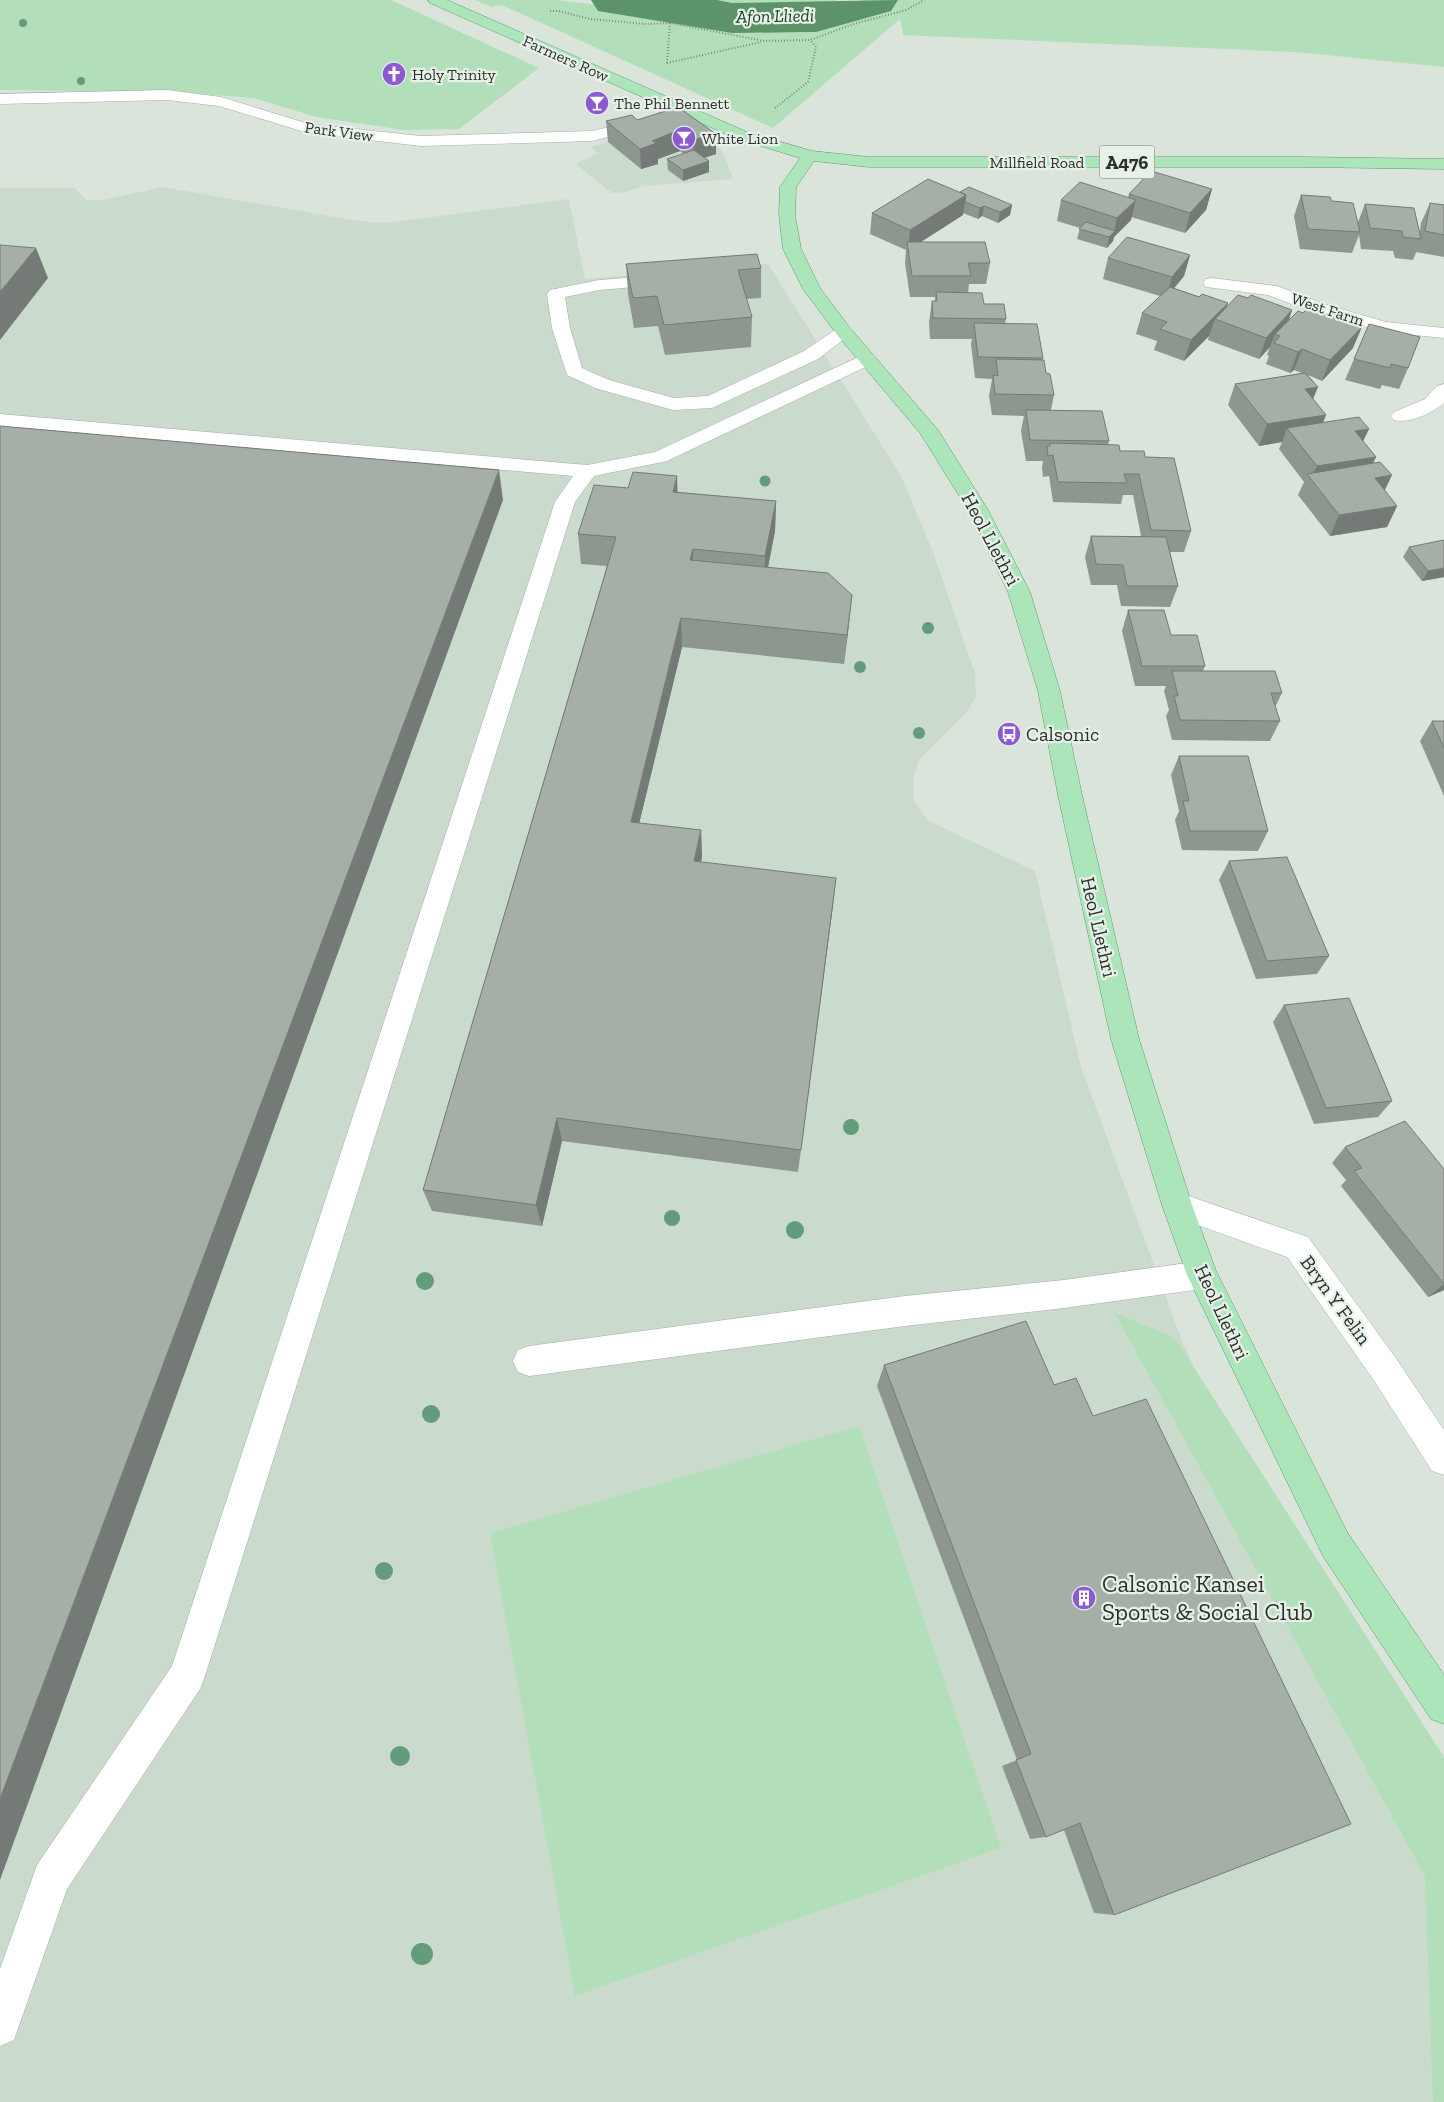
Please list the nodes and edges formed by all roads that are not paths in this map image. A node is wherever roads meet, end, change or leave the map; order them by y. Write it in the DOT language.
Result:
graph roads {
  1 [pos="435,0"];
  2 [pos="0,98"];
  3 [pos="676,107"];
  4 [pos="810,156"];
  5 [pos="1444,164"];
  6 [pos="684,279"];
  7 [pos="1212,284"];
  8 [pos="844,332"];
  9 [pos="1444,333"];
  10 [pos="867,359"];
  11 [pos="1444,390"];
  12 [pos="1400,416"];
  13 [pos="0,420"];
  14 [pos="587,471"];
  15 [pos="1177,1205"];
  16 [pos="1202,1275"];
  17 [pos="529,1361"];
  18 [pos="1444,1460"];
  19 [pos="1444,1706"];
  20 [pos="0,2026"];
  1 -- 3 [label="main road, Farmers Row / A476"];
  2 -- 3 [label="street, Park View"];
  3 -- 4 [label="main road, Farmers Row / A476"];
  4 -- 5 [label="main road, Millfield Road / A476"];
  4 -- 8 [label="main road, Heol Llethri"];
  6 -- 8 [label="street"];
  7 -- 9 [label="street, West Farm"];
  8 -- 10 [label="main road, Heol Llethri"];
  10 -- 14 [label="street"];
  10 -- 15 [label="main road, Heol Llethri"];
  11 -- 12 [label="street"];
  13 -- 14 [label="street"];
  14 -- 20 [label="street"];
  15 -- 16 [label="main road, Heol Llethri"];
  15 -- 18 [label="street, Bryn Y Felin"];
  16 -- 17 [label="street"];
  16 -- 19 [label="main road, Heol Llethri"];
}
